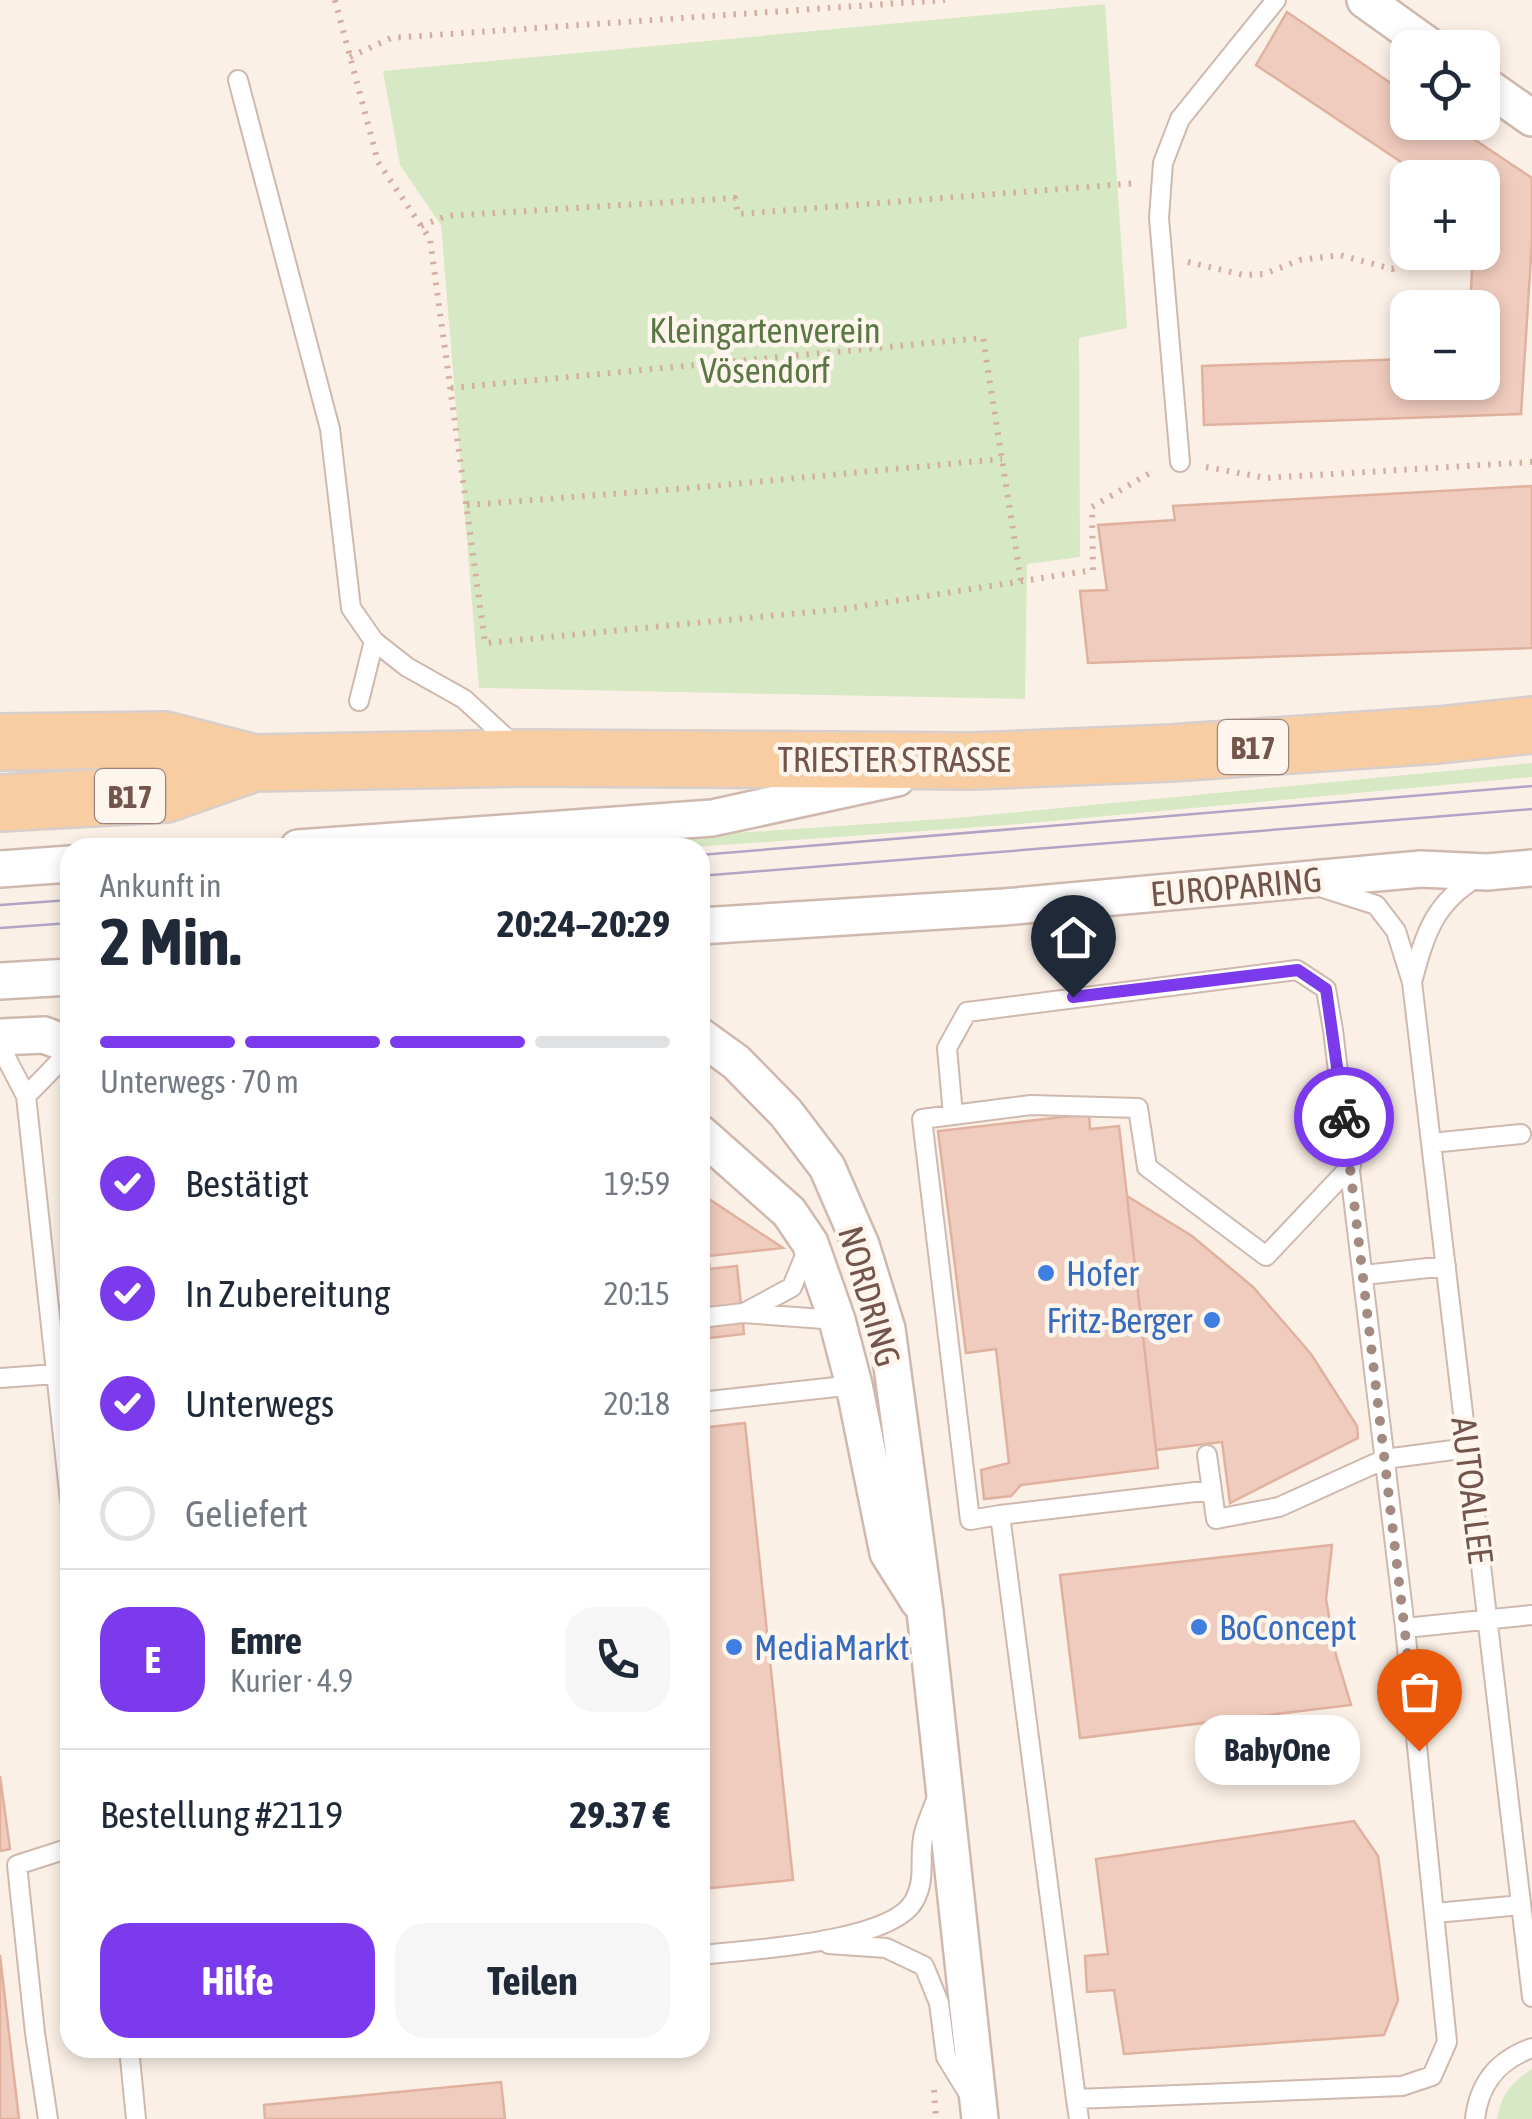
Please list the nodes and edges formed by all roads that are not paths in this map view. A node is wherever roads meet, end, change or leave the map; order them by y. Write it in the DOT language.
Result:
graph roads {
  1 [pos="1276,0"];
  2 [pos="1365,0"];
  3 [pos="1407,30"];
  4 [pos="238,80"];
  5 [pos="1500,96"];
  6 [pos="1532,118"];
  7 [pos="1180,462"];
  8 [pos="374,641"];
  9 [pos="359,701"];
  10 [pos="1532,725"];
  11 [pos="0,742"];
  12 [pos="528,758"];
  13 [pos="972,761"];
  14 [pos="254,763"];
  15 [pos="0,803"];
  16 [pos="436,838"];
  17 [pos="60,865"];
  18 [pos="1532,868"];
  19 [pos="0,869"];
  20 [pos="1488,872"];
  21 [pos="1298,880"];
  22 [pos="710,925"];
  23 [pos="60,978"];
  24 [pos="0,981"];
  25 [pos="1412,982"];
  26 [pos="0,1037"];
  27 [pos="60,1043"];
  28 [pos="710,1043"];
  29 [pos="0,1046"];
  30 [pos="60,1059"];
  31 [pos="26,1096"];
  32 [pos="953,1115"];
  33 [pos="1521,1134"];
  34 [pos="710,1143"];
  35 [pos="1431,1143"];
  36 [pos="1351,1166"];
  37 [pos="810,1243"];
  38 [pos="1446,1266"];
  39 [pos="1364,1275"];
  40 [pos="742,1313"];
  41 [pos="710,1317"];
  42 [pos="837,1320"];
  43 [pos="56,1374"];
  44 [pos="0,1378"];
  45 [pos="854,1385"];
  46 [pos="710,1401"];
  47 [pos="60,1405"];
  48 [pos="1468,1448"];
  49 [pos="1207,1455"];
  50 [pos="1385,1459"];
  51 [pos="1212,1490"];
  52 [pos="1000,1516"];
  53 [pos="925,1611"];
  54 [pos="1532,1615"];
  55 [pos="1490,1620"];
  56 [pos="1405,1628"];
  57 [pos="943,1782"];
  58 [pos="60,1851"];
  59 [pos="1521,1906"];
  60 [pos="1436,1913"];
  61 [pos="813,1943"];
  62 [pos="710,1953"];
  63 [pos="1532,1997"];
  64 [pos="1532,2048"];
  65 [pos="130,2058"];
  66 [pos="1076,2099"];
  67 [pos="980,2115"];
  68 [pos="48,2119"];
  69 [pos="136,2119"];
  70 [pos="1079,2119"];
  71 [pos="1476,2119"];
  1 -- 7 [label="lane"];
  2 -- 3 [label="street"];
  4 -- 8 [label="lane"];
  5 -- 6 [label="street"];
  8 -- 9 [label="lane"];
  8 -- 12 [label="lane"];
  10 -- 13 [label="main road, TRIESTER STRASSE / B17"];
  11 -- 14 [label="main road, TRIESTER STRASSE / B17"];
  12 -- 13 [label="main road, TRIESTER STRASSE / B17"];
  12 -- 14 [label="main road, TRIESTER STRASSE / B17"];
  13 -- 16 [label="street"];
  14 -- 15 [label="main road, TRIESTER STRASSE / B17"];
  17 -- 19 [label="street"];
  18 -- 20 [label="street, EUROPARING"];
  20 -- 21 [label="street, EUROPARING"];
  20 -- 25 [label="lane, AUTOALLEE"];
  21 -- 22 [label="street, EUROPARING"];
  21 -- 25 [label="lane, AUTOALLEE"];
  23 -- 24 [label="street"];
  25 -- 35 [label="lane, AUTOALLEE"];
  26 -- 27 [label="street"];
  28 -- 53 [label="street, NORDRING"];
  29 -- 31 [label="lane"];
  30 -- 31 [label="lane"];
  31 -- 43 [label="lane"];
  32 -- 36 [label="lane"];
  32 -- 36 [label="lane"];
  32 -- 52 [label="lane"];
  33 -- 35 [label="lane"];
  34 -- 37 [label="street, NORDRING"];
  35 -- 38 [label="lane, AUTOALLEE"];
  36 -- 39 [label="lane"];
  37 -- 40 [label="lane"];
  37 -- 42 [label="street, NORDRING"];
  38 -- 39 [label="lane"];
  38 -- 48 [label="lane, AUTOALLEE"];
  39 -- 50 [label="lane"];
  40 -- 41 [label="lane"];
  40 -- 42 [label="lane"];
  42 -- 45 [label="street, NORDRING"];
  43 -- 44 [label="lane"];
  43 -- 47 [label="lane"];
  45 -- 46 [label="lane"];
  45 -- 53 [label="street, NORDRING"];
  48 -- 50 [label="lane"];
  48 -- 55 [label="lane, AUTOALLEE"];
  49 -- 51 [label="lane"];
  50 -- 51 [label="lane"];
  50 -- 56 [label="lane"];
  51 -- 52 [label="lane"];
  52 -- 66 [label="lane"];
  53 -- 57 [label="street, NORDRING"];
  54 -- 55 [label="lane"];
  55 -- 56 [label="lane"];
  55 -- 59 [label="lane, AUTOALLEE"];
  56 -- 60 [label="lane"];
  57 -- 61 [label="lane"];
  57 -- 67 [label="street, NORDRING"];
  58 -- 68 [label="lane"];
  59 -- 60 [label="lane"];
  59 -- 63 [label="lane, AUTOALLEE"];
  60 -- 66 [label="lane"];
  61 -- 62 [label="lane"];
  61 -- 67 [label="lane"];
  64 -- 71 [label="lane"];
  65 -- 69 [label="lane"];
  66 -- 70 [label="lane"];
}
